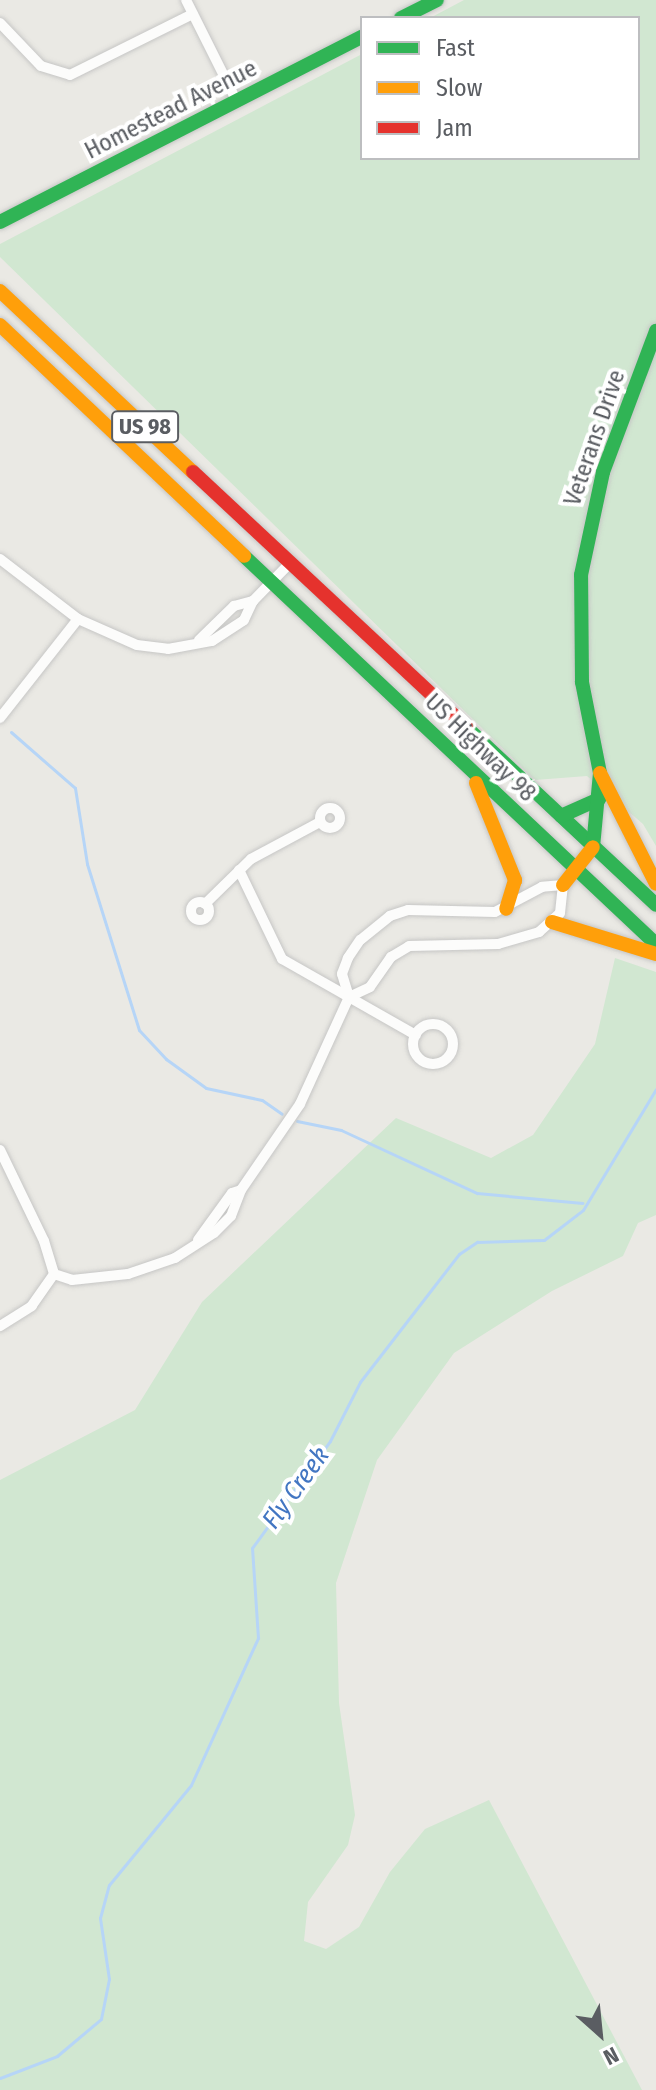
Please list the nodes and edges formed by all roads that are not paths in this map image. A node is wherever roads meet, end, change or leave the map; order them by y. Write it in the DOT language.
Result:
graph roads {
  1 [pos="186,0"];
  2 [pos="437,0"];
  3 [pos="193,14"];
  4 [pos="405,16"];
  5 [pos="0,23"];
  6 [pos="360,38"];
  7 [pos="236,100"];
  8 [pos="0,222"];
  9 [pos="0,291"];
  10 [pos="0,325"];
  11 [pos="656,331"];
  12 [pos="0,559"];
  13 [pos="289,564"];
  14 [pos="273,584"];
  15 [pos="253,601"];
  16 [pos="78,619"];
  17 [pos="199,640"];
  18 [pos="0,718"];
  19 [pos="470,771"];
  20 [pos="600,773"];
  21 [pos="599,799"];
  22 [pos="561,816"];
  23 [pos="320,822"];
  24 [pos="593,847"];
  25 [pos="239,870"];
  26 [pos="577,871"];
  27 [pos="656,884"];
  28 [pos="563,885"];
  29 [pos="205,904"];
  30 [pos="656,905"];
  31 [pos="506,909"];
  32 [pos="552,922"];
  33 [pos="656,944"];
  34 [pos="656,954"];
  35 [pos="349,997"];
  36 [pos="416,1035"];
  37 [pos="0,1150"];
  38 [pos="54,1274"];
  39 [pos="0,1326"];
  1 -- 3 [label="street"];
  2 -- 4 [label="main road"];
  3 -- 5 [label="street"];
  3 -- 7 [label="street"];
  6 -- 7 [label="main road, Homestead Avenue"];
  7 -- 8 [label="main road, Homestead Avenue"];
  9 -- 13 [label="main road, US 98"];
  10 -- 14 [label="main road, US 98"];
  11 -- 20 [label="main road, Veterans Drive"];
  12 -- 16 [label="street"];
  13 -- 14 [label="street"];
  13 -- 22 [label="main road, US Highway 98 / US 98"];
  14 -- 15 [label="street"];
  14 -- 19 [label="main road, US Highway 98 / US 98"];
  15 -- 17 [label="street"];
  15 -- 17 [label="street"];
  16 -- 17 [label="street"];
  16 -- 18 [label="street"];
  19 -- 26 [label="main road, US Highway 98 / US 98"];
  19 -- 31 [label="main road"];
  20 -- 21 [label="main road, Veterans Drive"];
  20 -- 27 [label="main road"];
  21 -- 22 [label="main road"];
  21 -- 24 [label="main road, Veterans Drive"];
  22 -- 24 [label="main road, US Highway 98 / US 98"];
  23 -- 25 [label="street"];
  24 -- 26 [label="main road"];
  24 -- 30 [label="main road, US Highway 98 / US 98"];
  25 -- 29 [label="street"];
  25 -- 35 [label="street"];
  26 -- 28 [label="main road"];
  26 -- 33 [label="main road, US Highway 98 / US 98"];
  28 -- 31 [label="street"];
  28 -- 32 [label="street"];
  31 -- 35 [label="street"];
  32 -- 34 [label="main road"];
  32 -- 35 [label="street"];
  35 -- 36 [label="street"];
  35 -- 38 [label="street"];
  37 -- 38 [label="street"];
  38 -- 39 [label="street"];
}
